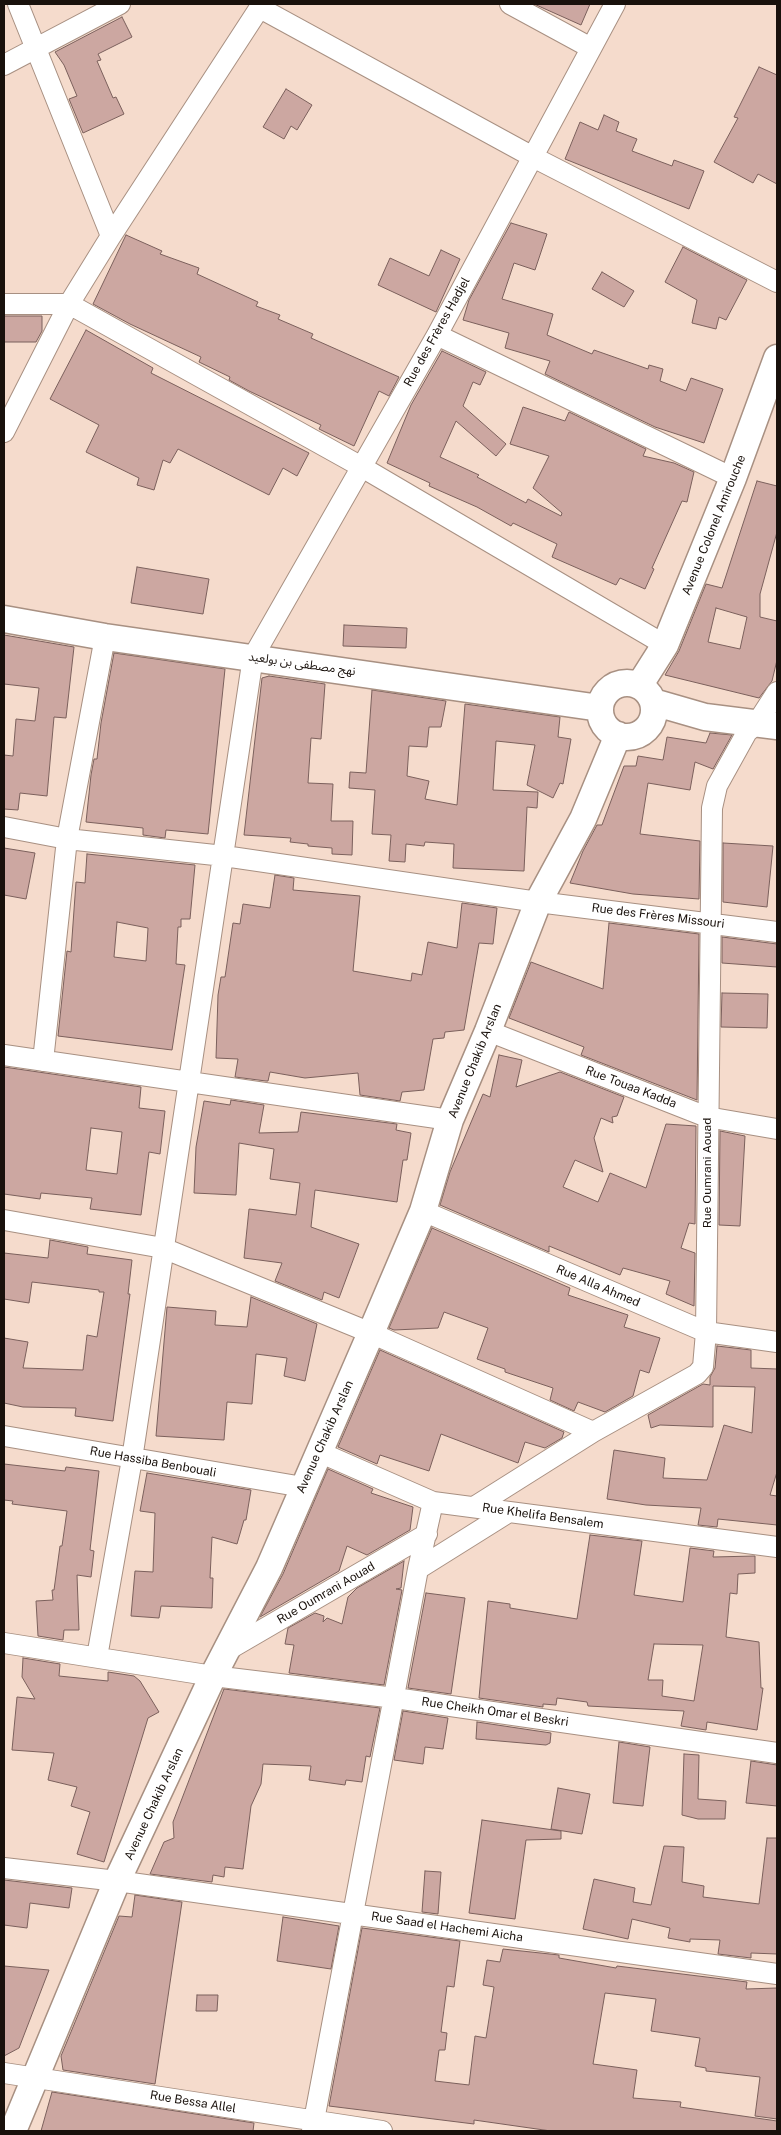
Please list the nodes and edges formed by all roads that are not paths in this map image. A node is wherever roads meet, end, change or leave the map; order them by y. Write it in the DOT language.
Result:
graph roads {
  1 [pos="18,4"];
  2 [pos="120,4"];
  3 [pos="510,4"];
  4 [pos="615,4"];
  5 [pos="261,6"];
  6 [pos="36,47"];
  7 [pos="591,48"];
  8 [pos="4,65"];
  9 [pos="533,156"];
  10 [pos="111,236"];
  11 [pos="777,282"];
  12 [pos="4,304"];
  13 [pos="70,304"];
  14 [pos="437,335"];
  15 [pos="777,358"];
  16 [pos="4,432"];
  17 [pos="360,466"];
  18 [pos="733,478"];
  19 [pos="4,619"];
  20 [pos="105,637"];
  21 [pos="665,644"];
  22 [pos="253,657"];
  23 [pos="777,692"];
  24 [pos="647,705"];
  25 [pos="600,708"];
  26 [pos="767,725"];
  27 [pos="618,735"];
  28 [pos="4,827"];
  29 [pos="66,839"];
  30 [pos="224,856"];
  31 [pos="538,902"];
  32 [pos="712,922"];
  33 [pos="777,932"];
  34 [pos="488,1031"];
  35 [pos="4,1055"];
  36 [pos="43,1062"];
  37 [pos="189,1081"];
  38 [pos="707,1117"];
  39 [pos="450,1120"];
  40 [pos="777,1129"];
  41 [pos="423,1211"];
  42 [pos="4,1220"];
  43 [pos="163,1248"];
  44 [pos="706,1332"];
  45 [pos="371,1333"];
  46 [pos="777,1342"];
  47 [pos="593,1432"];
  48 [pos="4,1436"];
  49 [pos="319,1452"];
  50 [pos="132,1459"];
  51 [pos="303,1488"];
  52 [pos="433,1502"];
  53 [pos="474,1507"];
  54 [pos="509,1512"];
  55 [pos="426,1534"];
  56 [pos="777,1547"];
  57 [pos="418,1569"];
  58 [pos="4,1643"];
  59 [pos="226,1651"];
  60 [pos="97,1656"];
  61 [pos="213,1676"];
  62 [pos="394,1698"];
  63 [pos="777,1753"];
  64 [pos="4,1868"];
  65 [pos="117,1881"];
  66 [pos="352,1914"];
  67 [pos="777,1974"];
  68 [pos="4,2073"];
  69 [pos="35,2077"];
  70 [pos="313,2126"];
  71 [pos="13,2131"];
  72 [pos="382,2131"];
  1 -- 6 [label="street"];
  2 -- 6 [label="street"];
  3 -- 7 [label="street"];
  4 -- 7 [label="street, Rue des Frères Hadjel"];
  5 -- 9 [label="street"];
  5 -- 10 [label="street"];
  6 -- 8 [label="street"];
  6 -- 10 [label="street"];
  7 -- 9 [label="street, Rue des Frères Hadjel"];
  9 -- 11 [label="street"];
  9 -- 14 [label="street, Rue des Frères Hadjel"];
  10 -- 13 [label="street"];
  12 -- 13 [label="street"];
  13 -- 16 [label="street"];
  13 -- 17 [label="street"];
  14 -- 17 [label="street, Rue des Frères Hadjel"];
  14 -- 18 [label="street"];
  15 -- 18 [label="main road, Avenue Colonel Amirouche"];
  17 -- 21 [label="street"];
  17 -- 22 [label="street, Rue des Frères Hadjel"];
  18 -- 21 [label="main road, Avenue Colonel Amirouche"];
  19 -- 20 [label="main road, نهج مصطفى بن بولعيد"];
  20 -- 22 [label="main road, نهج مصطفى بن بولعيد"];
  20 -- 29 [label="street"];
  21 -- 24 [label="main road, Avenue Colonel Amirouche"];
  22 -- 25 [label="main road, نهج مصطفى بن بولعيد"];
  22 -- 30 [label="street"];
  23 -- 26 [label="street, Rue Oumrani Aouad"];
  24 -- 25 [label="main road"];
  24 -- 26 [label="main road"];
  24 -- 27 [label="main road"];
  25 -- 27 [label="main road"];
  26 -- 32 [label="street, Rue Oumrani Aouad"];
  27 -- 31 [label="main road, Avenue Chakib Arslan"];
  28 -- 29 [label="street, Rue des Frères Missouri"];
  29 -- 30 [label="street, Rue des Frères Missouri"];
  29 -- 36 [label="street"];
  30 -- 31 [label="street, Rue des Frères Missouri"];
  30 -- 37 [label="street"];
  31 -- 32 [label="street, Rue des Frères Missouri"];
  31 -- 34 [label="main road, Avenue Chakib Arslan"];
  32 -- 33 [label="street, Rue des Frères Missouri"];
  32 -- 38 [label="street, Rue Oumrani Aouad"];
  34 -- 38 [label="street, Rue Touaa Kadda"];
  34 -- 39 [label="main road, Avenue Chakib Arslan"];
  35 -- 36 [label="street"];
  36 -- 37 [label="street"];
  37 -- 39 [label="street"];
  37 -- 43 [label="street"];
  38 -- 40 [label="street, Rue Touaa Kadda"];
  38 -- 44 [label="street, Rue Oumrani Aouad"];
  39 -- 41 [label="main road, Avenue Chakib Arslan"];
  41 -- 44 [label="street, Rue Alla Ahmed"];
  41 -- 45 [label="main road, Avenue Chakib Arslan"];
  42 -- 43 [label="street"];
  43 -- 45 [label="street"];
  43 -- 50 [label="street"];
  44 -- 46 [label="street, Rue Alla Ahmed"];
  44 -- 47 [label="street, Rue Oumrani Aouad"];
  45 -- 47 [label="street"];
  45 -- 49 [label="main road, Avenue Chakib Arslan"];
  47 -- 53 [label="street, Rue Oumrani Aouad"];
  48 -- 50 [label="street, Rue Hassiba Benbouali"];
  49 -- 51 [label="main road, Avenue Chakib Arslan"];
  49 -- 52 [label="street, Rue Khelifa Bensalem"];
  50 -- 51 [label="street, Rue Hassiba Benbouali"];
  50 -- 60 [label="street"];
  51 -- 59 [label="main road, Avenue Chakib Arslan"];
  52 -- 53 [label="street, Rue Khelifa Bensalem"];
  52 -- 55 [label="street"];
  53 -- 54 [label="street, Rue Khelifa Bensalem"];
  54 -- 56 [label="street, Rue Khelifa Bensalem"];
  54 -- 57 [label="street"];
  55 -- 57 [label="street"];
  55 -- 59 [label="street, Rue Oumrani Aouad"];
  57 -- 62 [label="street"];
  58 -- 60 [label="street, Rue Cheikh Omar el Beskri"];
  59 -- 61 [label="main road, Avenue Chakib Arslan"];
  60 -- 61 [label="street, Rue Cheikh Omar el Beskri"];
  61 -- 62 [label="street, Rue Cheikh Omar el Beskri"];
  61 -- 65 [label="main road, Avenue Chakib Arslan"];
  62 -- 63 [label="street, Rue Cheikh Omar el Beskri"];
  62 -- 66 [label="street"];
  64 -- 65 [label="street, Rue Saad el Hachemi Aicha"];
  65 -- 66 [label="street, Rue Saad el Hachemi Aicha"];
  65 -- 69 [label="main road, Avenue Chakib Arslan"];
  66 -- 67 [label="street, Rue Saad el Hachemi Aicha"];
  66 -- 70 [label="street"];
  68 -- 69 [label="street, Rue Bessa Allel"];
  69 -- 70 [label="street, Rue Bessa Allel"];
  69 -- 71 [label="main road, Avenue Chakib Arslan"];
  70 -- 72 [label="street, Rue Bessa Allel"];
}
